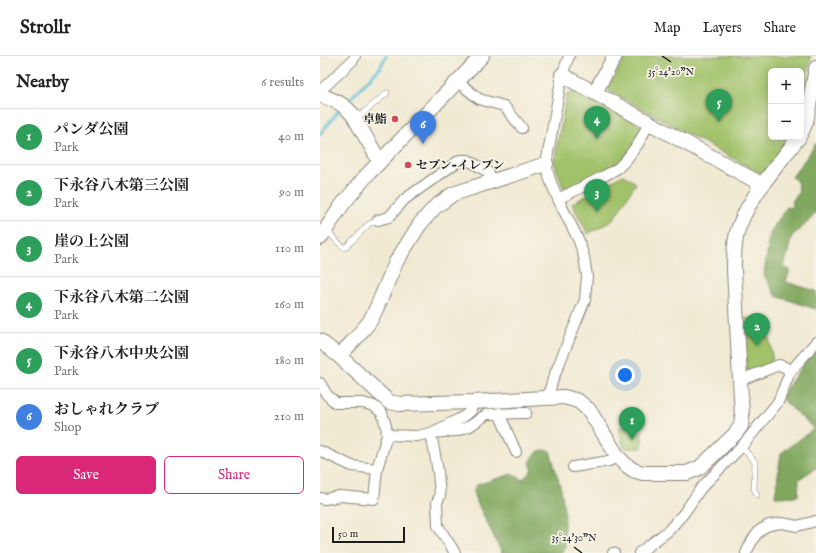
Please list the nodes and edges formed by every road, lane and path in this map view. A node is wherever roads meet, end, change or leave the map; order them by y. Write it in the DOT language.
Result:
graph roads {
  1 [pos="355,56"];
  2 [pos="482,56"];
  3 [pos="569,56"];
  4 [pos="615,56"];
  5 [pos="816,68"];
  6 [pos="562,75"];
  7 [pos="457,81"];
  8 [pos="320,91"];
  9 [pos="595,92"];
  10 [pos="387,93"];
  11 [pos="320,95"];
  12 [pos="355,120"];
  13 [pos="649,123"];
  14 [pos="804,126"];
  15 [pos="522,128"];
  16 [pos="797,140"];
  17 [pos="380,162"];
  18 [pos="546,164"];
  19 [pos="492,181"];
  20 [pos="763,185"];
  21 [pos="558,199"];
  22 [pos="378,220"];
  23 [pos="323,232"];
  24 [pos="320,341"];
  25 [pos="816,342"];
  26 [pos="339,356"];
  27 [pos="790,372"];
  28 [pos="740,380"];
  29 [pos="320,383"];
  30 [pos="547,399"];
  31 [pos="472,402"];
  32 [pos="499,413"];
  33 [pos="526,413"];
  34 [pos="431,432"];
  35 [pos="387,434"];
  36 [pos="742,446"];
  37 [pos="320,451"];
  38 [pos="516,452"];
  39 [pos="618,457"];
  40 [pos="573,467"];
  41 [pos="376,469"];
  42 [pos="757,495"];
  43 [pos="320,498"];
  44 [pos="816,521"];
  45 [pos="455,553"];
  46 [pos="639,553"];
  47 [pos="746,553"];
  1 -- 8 [label="street"];
  2 -- 7 [label="street"];
  3 -- 6 [label="street"];
  4 -- 9 [label="street"];
  5 -- 14 [label="street"];
  6 -- 9 [label="street"];
  6 -- 18 [label="street"];
  7 -- 15 [label="street"];
  7 -- 17 [label="street"];
  9 -- 13 [label="street"];
  10 -- 12 [label="lane"];
  11 -- 12 [label="street"];
  12 -- 17 [label="street"];
  13 -- 20 [label="street"];
  13 -- 21 [label="street"];
  16 -- 20 [label="street"];
  17 -- 23 [label="street"];
  18 -- 19 [label="street"];
  18 -- 21 [label="street"];
  19 -- 22 [label="street"];
  19 -- 26 [label="street"];
  20 -- 28 [label="street"];
  21 -- 30 [label="street"];
  22 -- 23 [label="lane"];
  24 -- 26 [label="street"];
  25 -- 27 [label="street"];
  26 -- 31 [label="street"];
  27 -- 28 [label="street"];
  27 -- 36 [label="street"];
  28 -- 39 [label="street"];
  29 -- 35 [label="street"];
  30 -- 31 [label="street"];
  30 -- 39 [label="street"];
  31 -- 34 [label="street"];
  32 -- 33 [label="street"];
  32 -- 34 [label="street"];
  32 -- 38 [label="street"];
  34 -- 35 [label="street"];
  34 -- 45 [label="street"];
  35 -- 41 [label="street"];
  36 -- 42 [label="lane"];
  36 -- 46 [label="street"];
  37 -- 41 [label="street"];
  39 -- 40 [label="street"];
  41 -- 43 [label="street"];
  44 -- 47 [label="street"];
}
